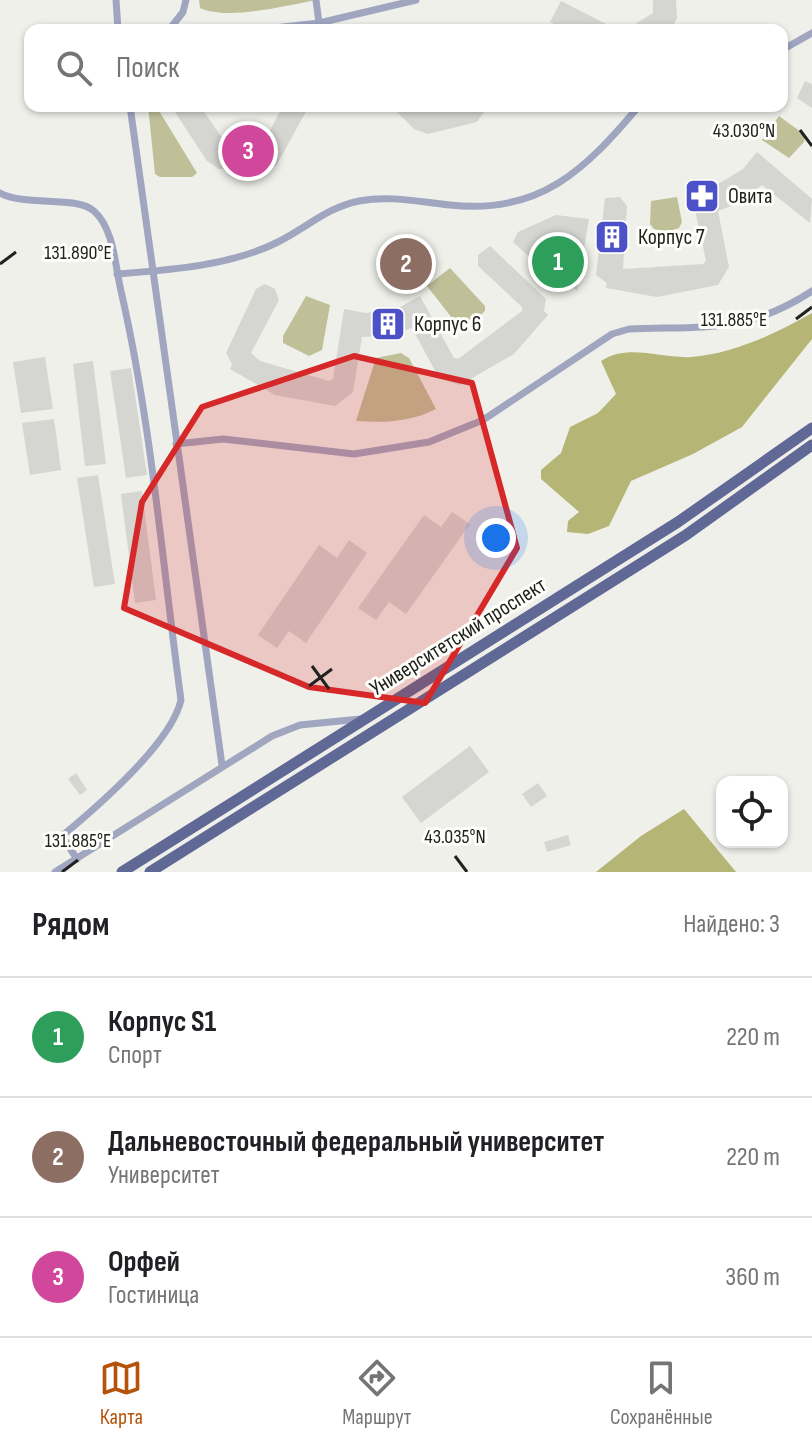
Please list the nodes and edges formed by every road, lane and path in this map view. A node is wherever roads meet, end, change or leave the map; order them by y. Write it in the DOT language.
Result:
graph roads {
  1 [pos="116,0"];
  2 [pos="186,0"];
  3 [pos="316,0"];
  4 [pos="416,0"];
  5 [pos="319,23"];
  6 [pos="118,24"];
  7 [pos="174,24"];
  8 [pos="310,24"];
  9 [pos="812,33"];
  10 [pos="788,47"];
  11 [pos="131,112"];
  12 [pos="634,112"];
  13 [pos="0,193"];
  14 [pos="155,271"];
  15 [pos="117,274"];
  16 [pos="812,291"];
  17 [pos="812,428"];
  18 [pos="176,444"];
  19 [pos="812,445"];
  20 [pos="366,719"];
  21 [pos="374,731"];
  22 [pos="222,765"];
  23 [pos="77,859"];
  24 [pos="55,872"];
  25 [pos="122,872"];
  26 [pos="150,872"];
  1 -- 6 [label="street"];
  2 -- 7 [label="street"];
  3 -- 5 [label="street"];
  4 -- 5 [label="street"];
  5 -- 8 [label="street"];
  9 -- 10 [label="street"];
  11 -- 14 [label="street"];
  12 -- 14 [label="street"];
  13 -- 15 [label="street"];
  14 -- 15 [label="street"];
  14 -- 18 [label="street"];
  15 -- 23 [label="street"];
  16 -- 18 [label="street"];
  17 -- 20 [label="main road, Университетский проспект"];
  18 -- 22 [label="street"];
  19 -- 21 [label="main road, Университетский проспект"];
  20 -- 21 [label="main road"];
  20 -- 22 [label="street"];
  20 -- 25 [label="main road, Университетский проспект"];
  21 -- 26 [label="main road, Университетский проспект"];
  22 -- 23 [label="street"];
  23 -- 24 [label="street"];
}
